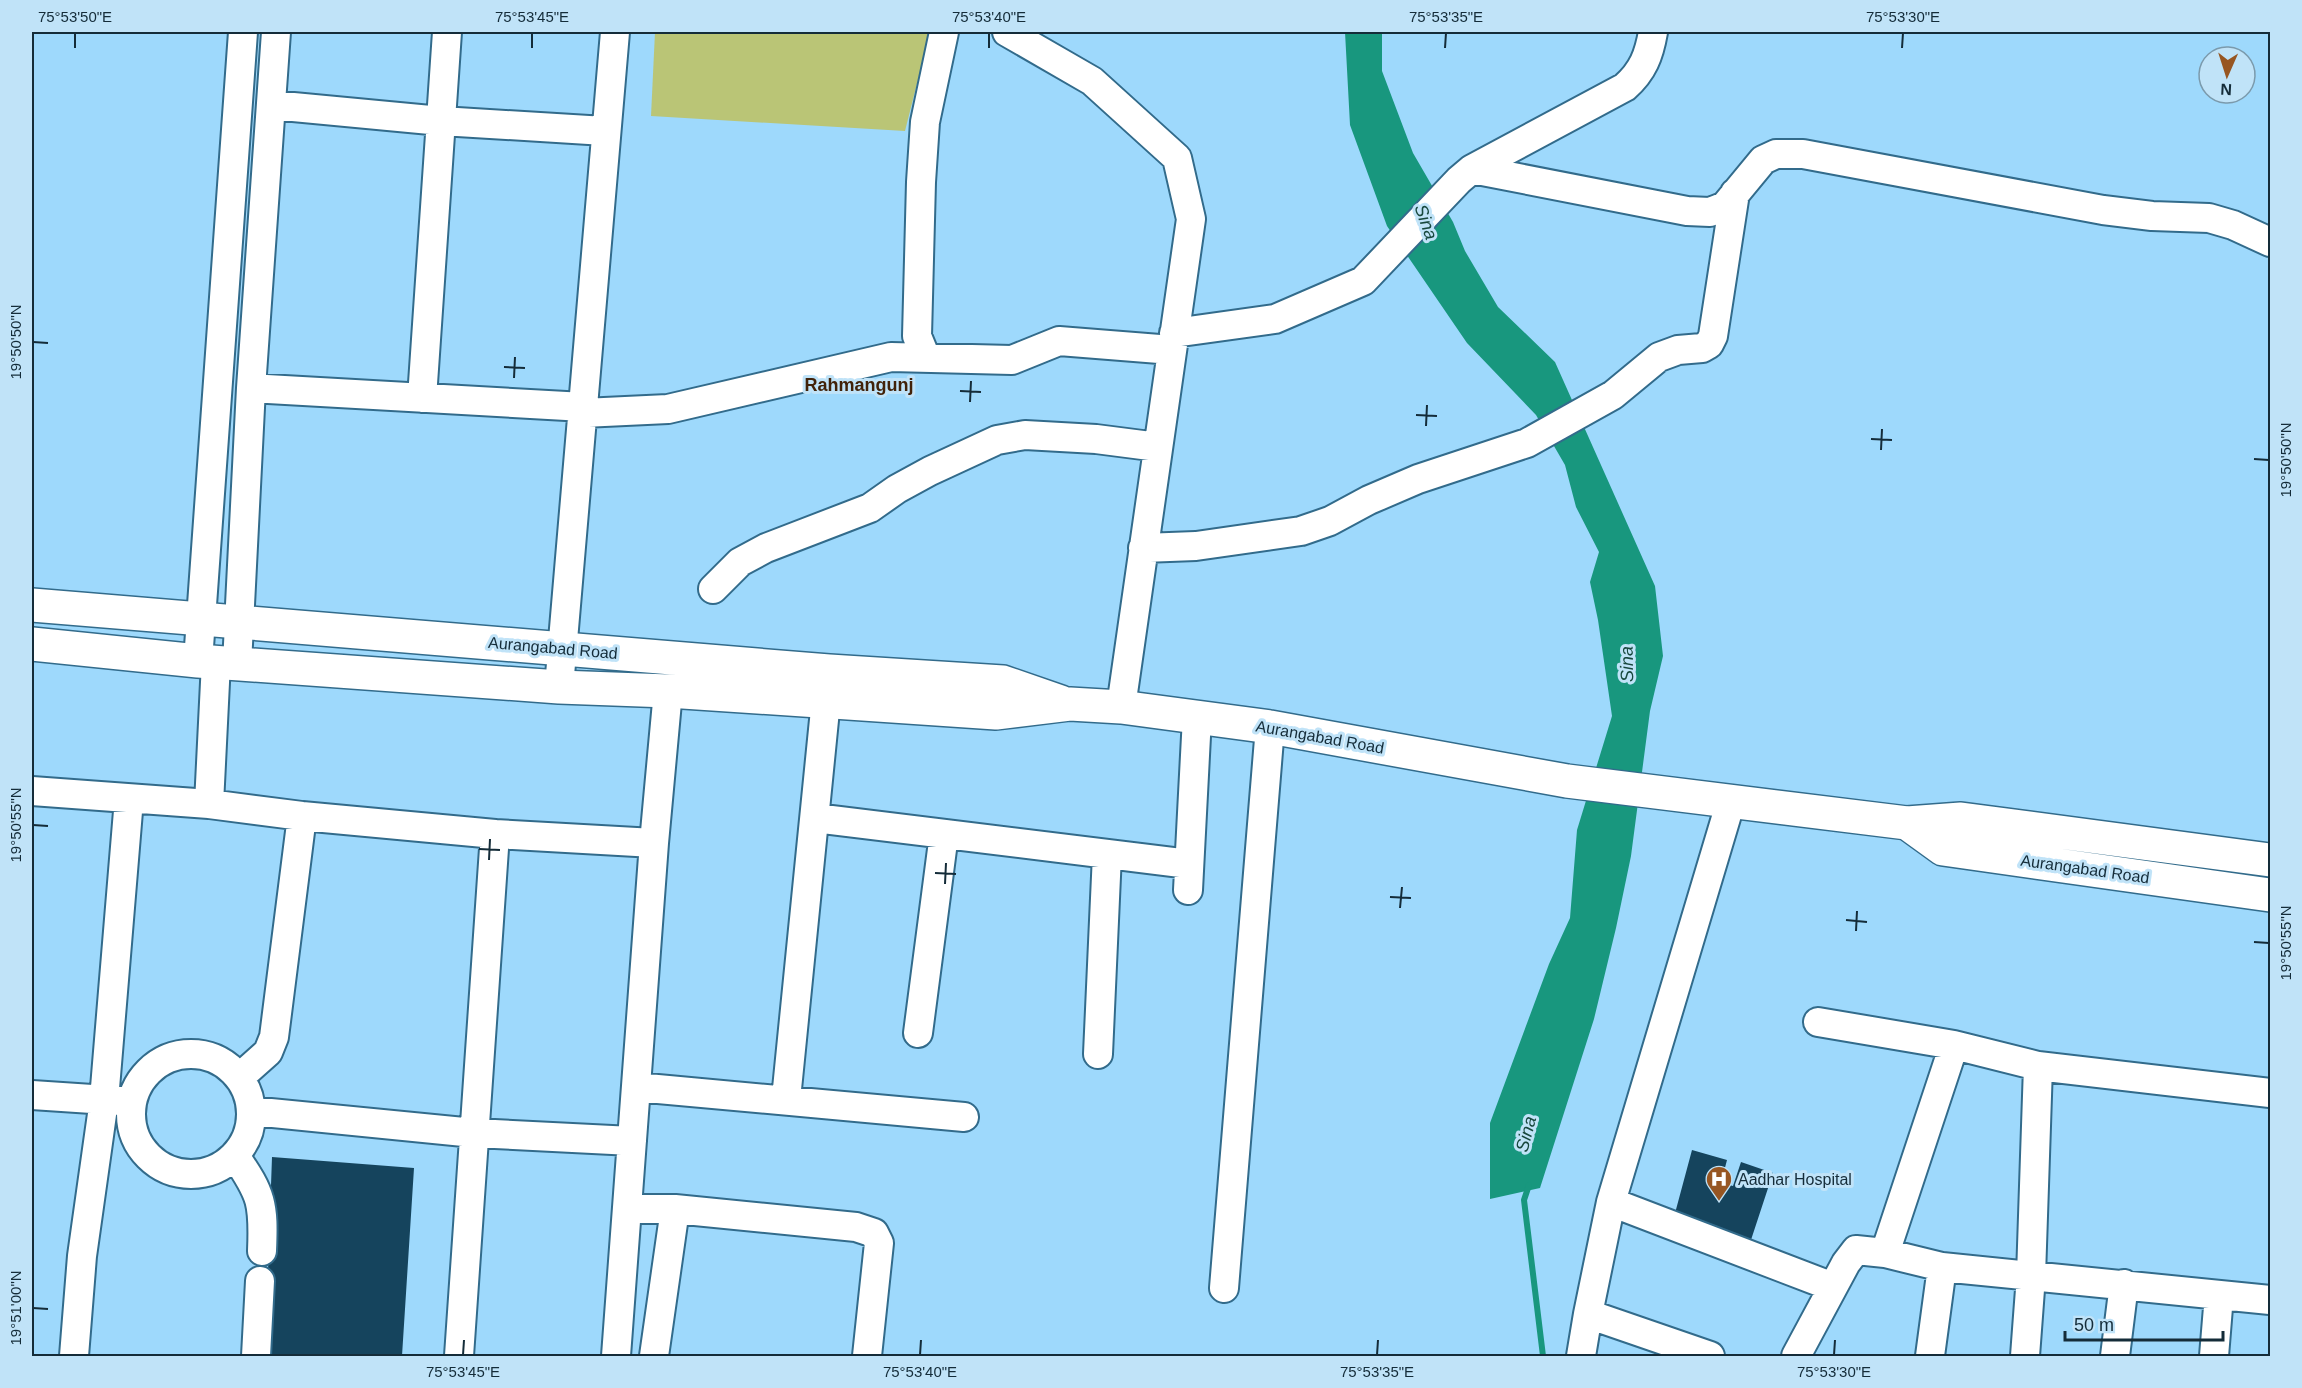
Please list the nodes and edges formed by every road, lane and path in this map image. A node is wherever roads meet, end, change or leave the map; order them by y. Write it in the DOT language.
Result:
graph roads {
  1 [pos="243,32"];
  2 [pos="276,32"];
  3 [pos="447,32"];
  4 [pos="615,32"];
  5 [pos="944,32"];
  6 [pos="1007,32"];
  7 [pos="1653,32"];
  8 [pos="272,105"];
  9 [pos="441,121"];
  10 [pos="605,131"];
  11 [pos="1465,175"];
  12 [pos="1736,193"];
  13 [pos="2271,243"];
  14 [pos="1173,342"];
  15 [pos="926,358"];
  16 [pos="251,388"];
  17 [pos="422,398"];
  18 [pos="583,410"];
  19 [pos="1158,447"];
  20 [pos="1143,548"];
  21 [pos="713,590"];
  22 [pos="32,605"];
  23 [pos="201,620"];
  24 [pos="240,622"];
  25 [pos="32,644"];
  26 [pos="562,648"];
  27 [pos="217,663"];
  28 [pos="829,671"];
  29 [pos="559,687"];
  30 [pos="668,691"];
  31 [pos="827,703"];
  32 [pos="1070,705"];
  33 [pos="1121,707"];
  34 [pos="1197,717"];
  35 [pos="1270,727"];
  36 [pos="32,791"];
  37 [pos="129,799"];
  38 [pos="1717,800"];
  39 [pos="209,804"];
  40 [pos="302,816"];
  41 [pos="815,818"];
  42 [pos="1907,824"];
  43 [pos="495,834"];
  44 [pos="944,834"];
  45 [pos="654,843"];
  46 [pos="1107,854"];
  47 [pos="2271,860"];
  48 [pos="2271,895"];
  49 [pos="1818,1022"];
  50 [pos="918,1033"];
  51 [pos="1954,1045"];
  52 [pos="1098,1054"];
  53 [pos="2038,1066"];
  54 [pos="239,1078"];
  55 [pos="636,1087"];
  56 [pos="2271,1093"];
  57 [pos="32,1095"];
  58 [pos="786,1099"];
  59 [pos="118,1101"];
  60 [pos="251,1111"];
  61 [pos="964,1117"];
  62 [pos="474,1132"];
  63 [pos="632,1141"];
  64 [pos="235,1156"];
  65 [pos="1611,1202"];
  66 [pos="627,1209"];
  67 [pos="675,1209"];
  68 [pos="262,1251"];
  69 [pos="1885,1253"];
  70 [pos="1942,1266"];
  71 [pos="2031,1276"];
  72 [pos="260,1281"];
  73 [pos="2124,1284"];
  74 [pos="1833,1287"];
  75 [pos="1224,1288"];
  76 [pos="2219,1295"];
  77 [pos="2271,1300"];
  78 [pos="1588,1314"];
  79 [pos="74,1356"];
  80 [pos="256,1356"];
  81 [pos="459,1356"];
  82 [pos="616,1356"];
  83 [pos="654,1356"];
  84 [pos="867,1356"];
  85 [pos="1581,1356"];
  86 [pos="1710,1356"];
  87 [pos="1796,1356"];
  88 [pos="1930,1356"];
  89 [pos="2025,1356"];
  90 [pos="2115,1356"];
  91 [pos="2214,1356"];
  1 -- 23 [label="street"];
  2 -- 8 [label="street"];
  3 -- 9 [label="street"];
  4 -- 10 [label="street"];
  5 -- 15 [label="street"];
  6 -- 14 [label="street"];
  7 -- 11 [label="street"];
  8 -- 9 [label="street"];
  8 -- 16 [label="street"];
  9 -- 10 [label="street"];
  9 -- 17 [label="street"];
  10 -- 18 [label="street"];
  11 -- 12 [label="street"];
  11 -- 14 [label="street"];
  12 -- 13 [label="street"];
  12 -- 20 [label="street"];
  14 -- 15 [label="street"];
  14 -- 19 [label="street"];
  15 -- 18 [label="street"];
  16 -- 17 [label="street"];
  16 -- 24 [label="street"];
  17 -- 18 [label="street"];
  18 -- 26 [label="street"];
  19 -- 20 [label="street"];
  19 -- 21 [label="street"];
  20 -- 33 [label="street"];
  22 -- 23 [label="main road, Aurangabad Road"];
  23 -- 24 [label="main road, Aurangabad Road"];
  23 -- 27 [label="street"];
  24 -- 26 [label="main road, Aurangabad Road"];
  24 -- 27 [label="street"];
  25 -- 27 [label="main road, Aurangabad Road"];
  26 -- 28 [label="main road, Aurangabad Road"];
  26 -- 29 [label="street"];
  27 -- 29 [label="main road, Aurangabad Road"];
  27 -- 39 [label="street"];
  28 -- 31 [label="street"];
  28 -- 32 [label="main road, Aurangabad Road"];
  29 -- 30 [label="main road, Aurangabad Road"];
  30 -- 31 [label="main road, Aurangabad Road"];
  30 -- 45 [label="street"];
  31 -- 32 [label="main road, Aurangabad Road"];
  31 -- 41 [label="street"];
  32 -- 33 [label="main road, Aurangabad Road"];
  33 -- 34 [label="main road, Aurangabad Road"];
  34 -- 35 [label="main road, Aurangabad Road"];
  34 -- 46 [label="street"];
  35 -- 38 [label="main road, Aurangabad Road"];
  35 -- 75 [label="street"];
  36 -- 37 [label="street"];
  37 -- 39 [label="street"];
  37 -- 59 [label="street"];
  38 -- 42 [label="main road, Aurangabad Road"];
  38 -- 65 [label="street"];
  39 -- 40 [label="street"];
  40 -- 43 [label="street"];
  40 -- 54 [label="street"];
  41 -- 44 [label="street"];
  41 -- 58 [label="street"];
  42 -- 47 [label="main road, Aurangabad Road"];
  42 -- 48 [label="main road, Aurangabad Road"];
  43 -- 45 [label="street"];
  43 -- 62 [label="street"];
  44 -- 46 [label="street"];
  44 -- 50 [label="street"];
  45 -- 55 [label="street"];
  46 -- 52 [label="street"];
  49 -- 51 [label="street"];
  51 -- 53 [label="street"];
  51 -- 69 [label="street"];
  53 -- 56 [label="street"];
  53 -- 71 [label="street"];
  54 -- 59 [label="street"];
  54 -- 60 [label="street"];
  55 -- 58 [label="street"];
  55 -- 63 [label="street"];
  57 -- 59 [label="street"];
  58 -- 61 [label="street"];
  59 -- 64 [label="street"];
  59 -- 79 [label="street"];
  60 -- 62 [label="street"];
  60 -- 64 [label="street"];
  62 -- 63 [label="street"];
  62 -- 81 [label="street"];
  63 -- 66 [label="street"];
  64 -- 68 [label="street"];
  65 -- 74 [label="street"];
  65 -- 78 [label="street"];
  66 -- 67 [label="street"];
  66 -- 82 [label="street"];
  67 -- 83 [label="street"];
  67 -- 84 [label="street"];
  69 -- 70 [label="street"];
  69 -- 74 [label="street"];
  70 -- 71 [label="street"];
  70 -- 88 [label="street"];
  71 -- 73 [label="street"];
  71 -- 89 [label="street"];
  72 -- 80 [label="street"];
  73 -- 76 [label="street"];
  73 -- 90 [label="street"];
  74 -- 87 [label="street"];
  76 -- 77 [label="street"];
  76 -- 91 [label="street"];
  78 -- 85 [label="street"];
  78 -- 86 [label="street"];
}
